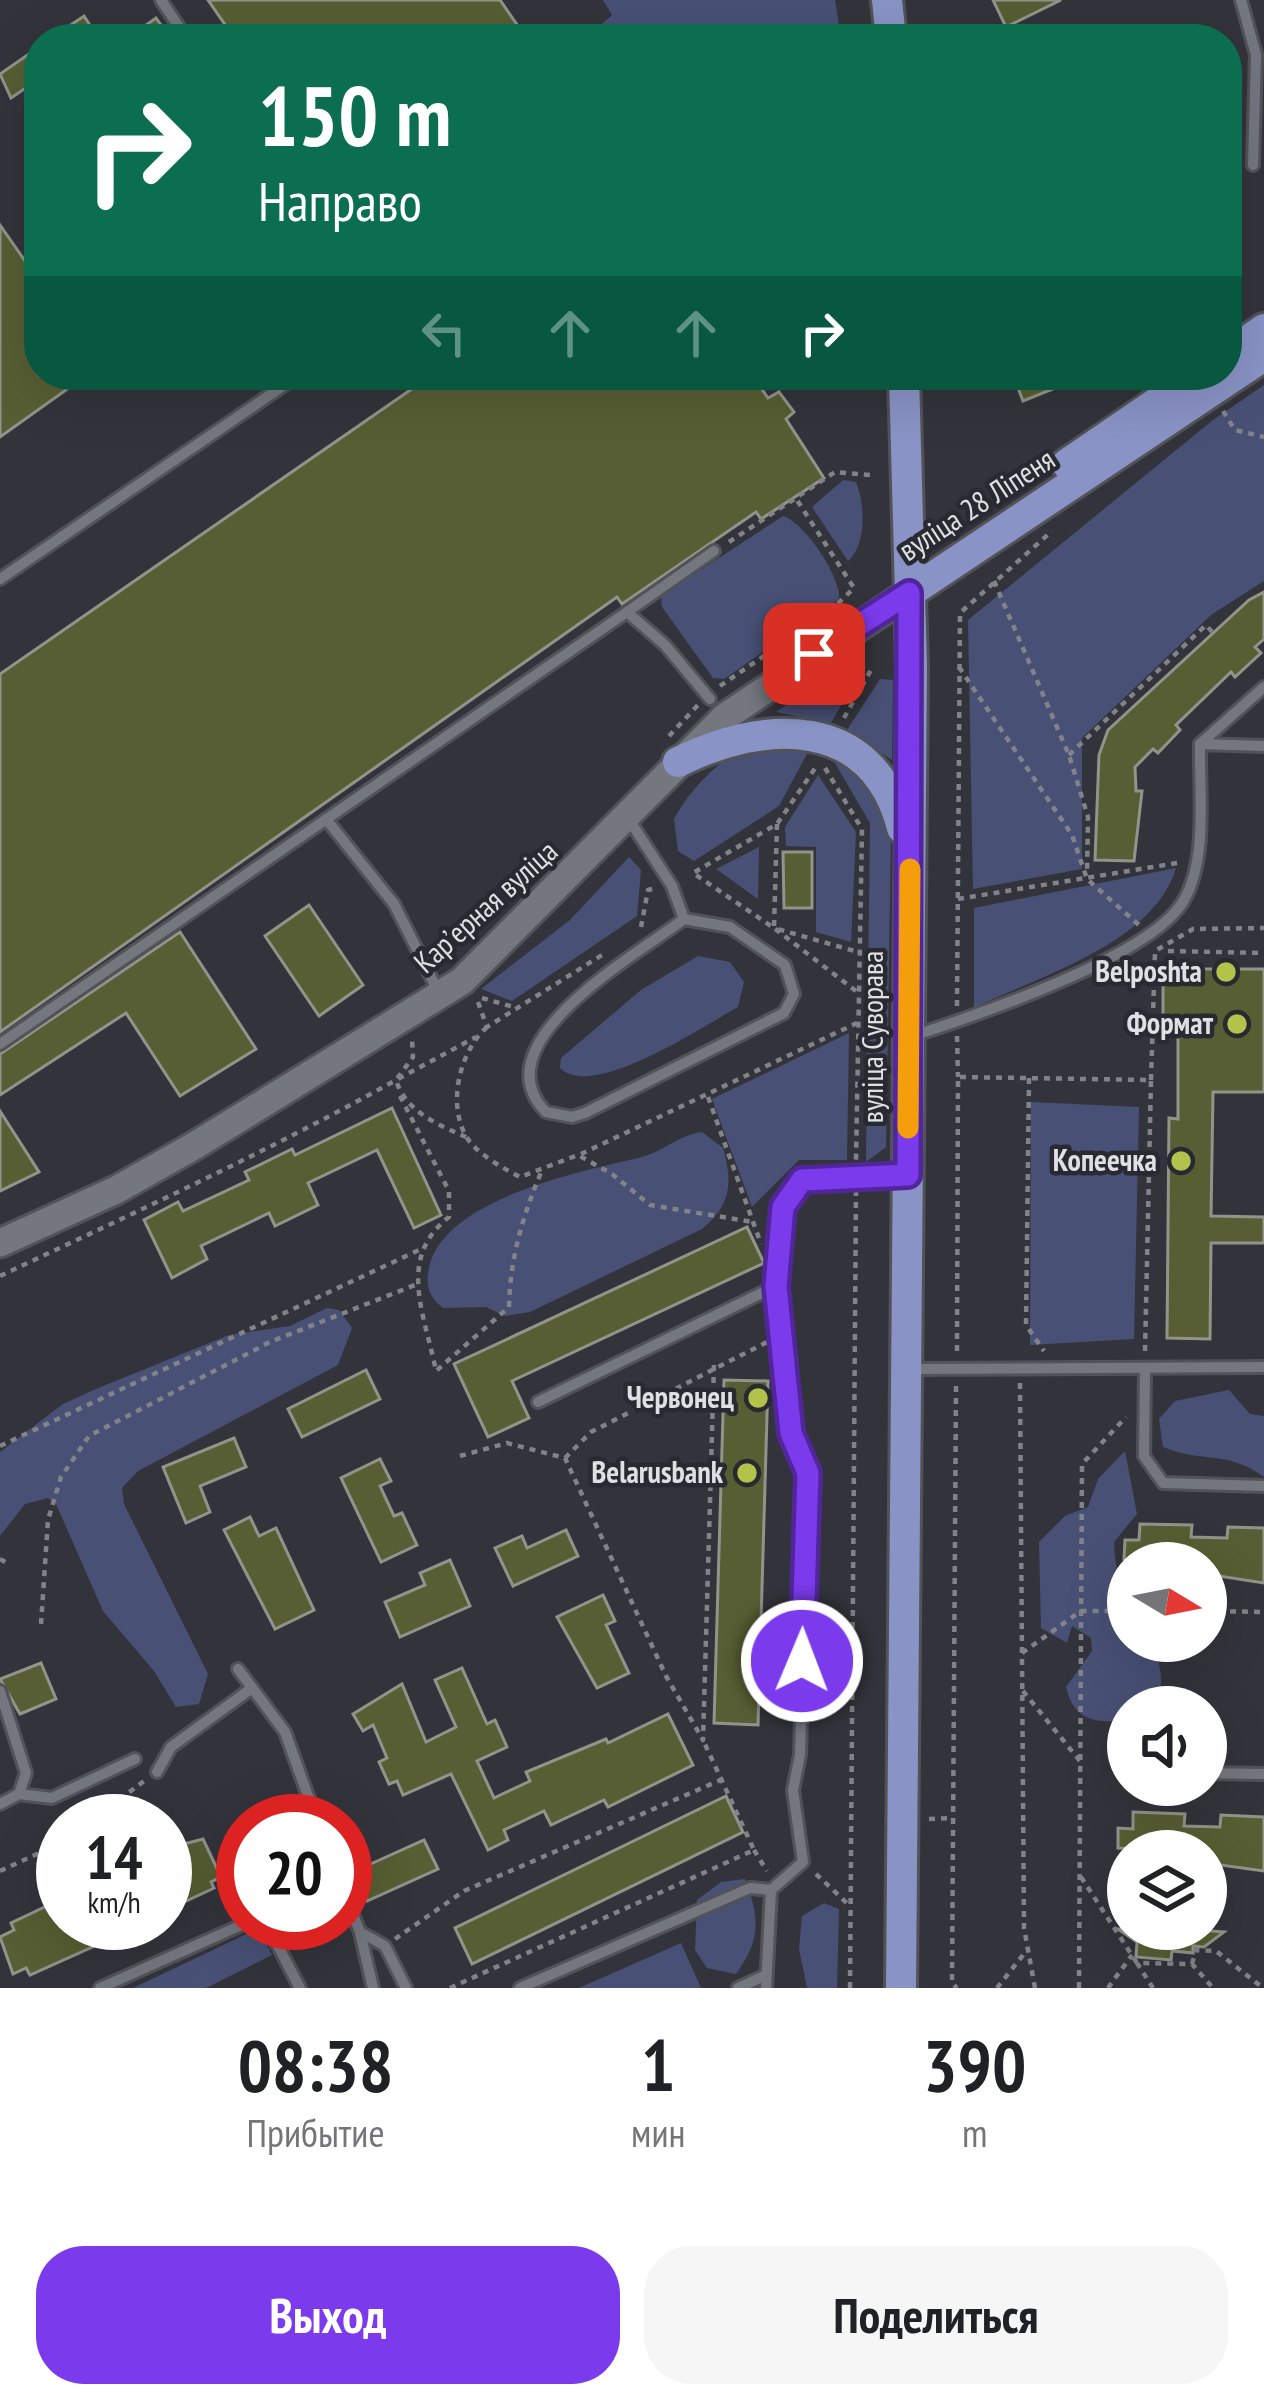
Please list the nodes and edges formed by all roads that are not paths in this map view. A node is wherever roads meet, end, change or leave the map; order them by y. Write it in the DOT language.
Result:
graph roads {
  1 [pos="1241,0"];
  2 [pos="1253,165"];
  3 [pos="277,390"];
  4 [pos="904,390"];
  5 [pos="1175,390"];
  6 [pos="1213,390"];
  7 [pos="714,551"];
  8 [pos="0,578"];
  9 [pos="909,593"];
  10 [pos="627,612"];
  11 [pos="1264,687"];
  12 [pos="709,697"];
  13 [pos="1200,744"];
  14 [pos="1264,746"];
  15 [pos="669,754"];
  16 [pos="628,818"];
  17 [pos="326,819"];
  18 [pos="910,875"];
  19 [pos="684,919"];
  20 [pos="440,996"];
  21 [pos="910,1036"];
  22 [pos="0,1044"];
  23 [pos="908,1175"];
  24 [pos="0,1243"];
  25 [pos="776,1286"];
  26 [pos="1264,1367"];
  27 [pos="907,1369"];
  28 [pos="1145,1369"];
  29 [pos="538,1402"];
  30 [pos="1264,1486"];
  31 [pos="238,1669"];
  32 [pos="252,1688"];
  33 [pos="0,1691"];
  34 [pos="135,1759"];
  35 [pos="157,1772"];
  36 [pos="1227,1773"];
  37 [pos="1264,1774"];
  38 [pos="20,1794"];
  39 [pos="307,1794"];
  40 [pos="0,1804"];
  41 [pos="773,1888"];
  42 [pos="216,1936"];
  43 [pos="372,1938"];
  44 [pos="280,1950"];
  45 [pos="364,1950"];
  46 [pos="766,1982"];
  47 [pos="100,1988"];
  48 [pos="300,1988"];
  49 [pos="373,1988"];
  50 [pos="406,1988"];
  51 [pos="520,1988"];
  52 [pos="738,1988"];
  53 [pos="902,1988"];
  1 -- 2 [label="lane"];
  3 -- 8 [label="lane"];
  4 -- 9 [label="main road, вуліца Суворава"];
  5 -- 9 [label="main road, вуліца 28 Ліпеня"];
  6 -- 9 [label="main road, вуліца 28 Ліпеня"];
  7 -- 10 [label="lane"];
  9 -- 15 [label="street, Карʼерная вуліца"];
  9 -- 18 [label="main road, вуліца Суворава"];
  10 -- 12 [label="lane"];
  10 -- 17 [label="lane"];
  11 -- 13 [label="lane"];
  13 -- 14 [label="lane"];
  13 -- 21 [label="lane"];
  15 -- 16 [label="street, Карʼерная вуліца"];
  15 -- 18 [label="main road"];
  16 -- 19 [label="lane"];
  16 -- 20 [label="street, Карʼерная вуліца"];
  17 -- 20 [label="lane"];
  17 -- 22 [label="lane"];
  18 -- 21 [label="main road, вуліца Суворава"];
  19 -- 19 [label="lane"];
  20 -- 24 [label="street, Карʼерная вуліца"];
  21 -- 23 [label="main road, вуліца Суворава"];
  23 -- 25 [label="lane"];
  23 -- 27 [label="main road, вуліца Суворава"];
  25 -- 29 [label="lane"];
  25 -- 41 [label="lane"];
  26 -- 28 [label="lane"];
  27 -- 28 [label="lane"];
  27 -- 53 [label="main road, вуліца Суворава"];
  28 -- 30 [label="lane"];
  31 -- 32 [label="lane"];
  32 -- 35 [label="lane"];
  32 -- 39 [label="lane"];
  33 -- 38 [label="lane"];
  34 -- 38 [label="lane"];
  36 -- 37 [label="lane"];
  38 -- 40 [label="lane"];
  41 -- 46 [label="lane"];
  41 -- 51 [label="lane"];
  42 -- 47 [label="lane"];
  43 -- 50 [label="lane"];
  44 -- 48 [label="lane"];
  45 -- 49 [label="lane"];
  46 -- 52 [label="lane"];
}
